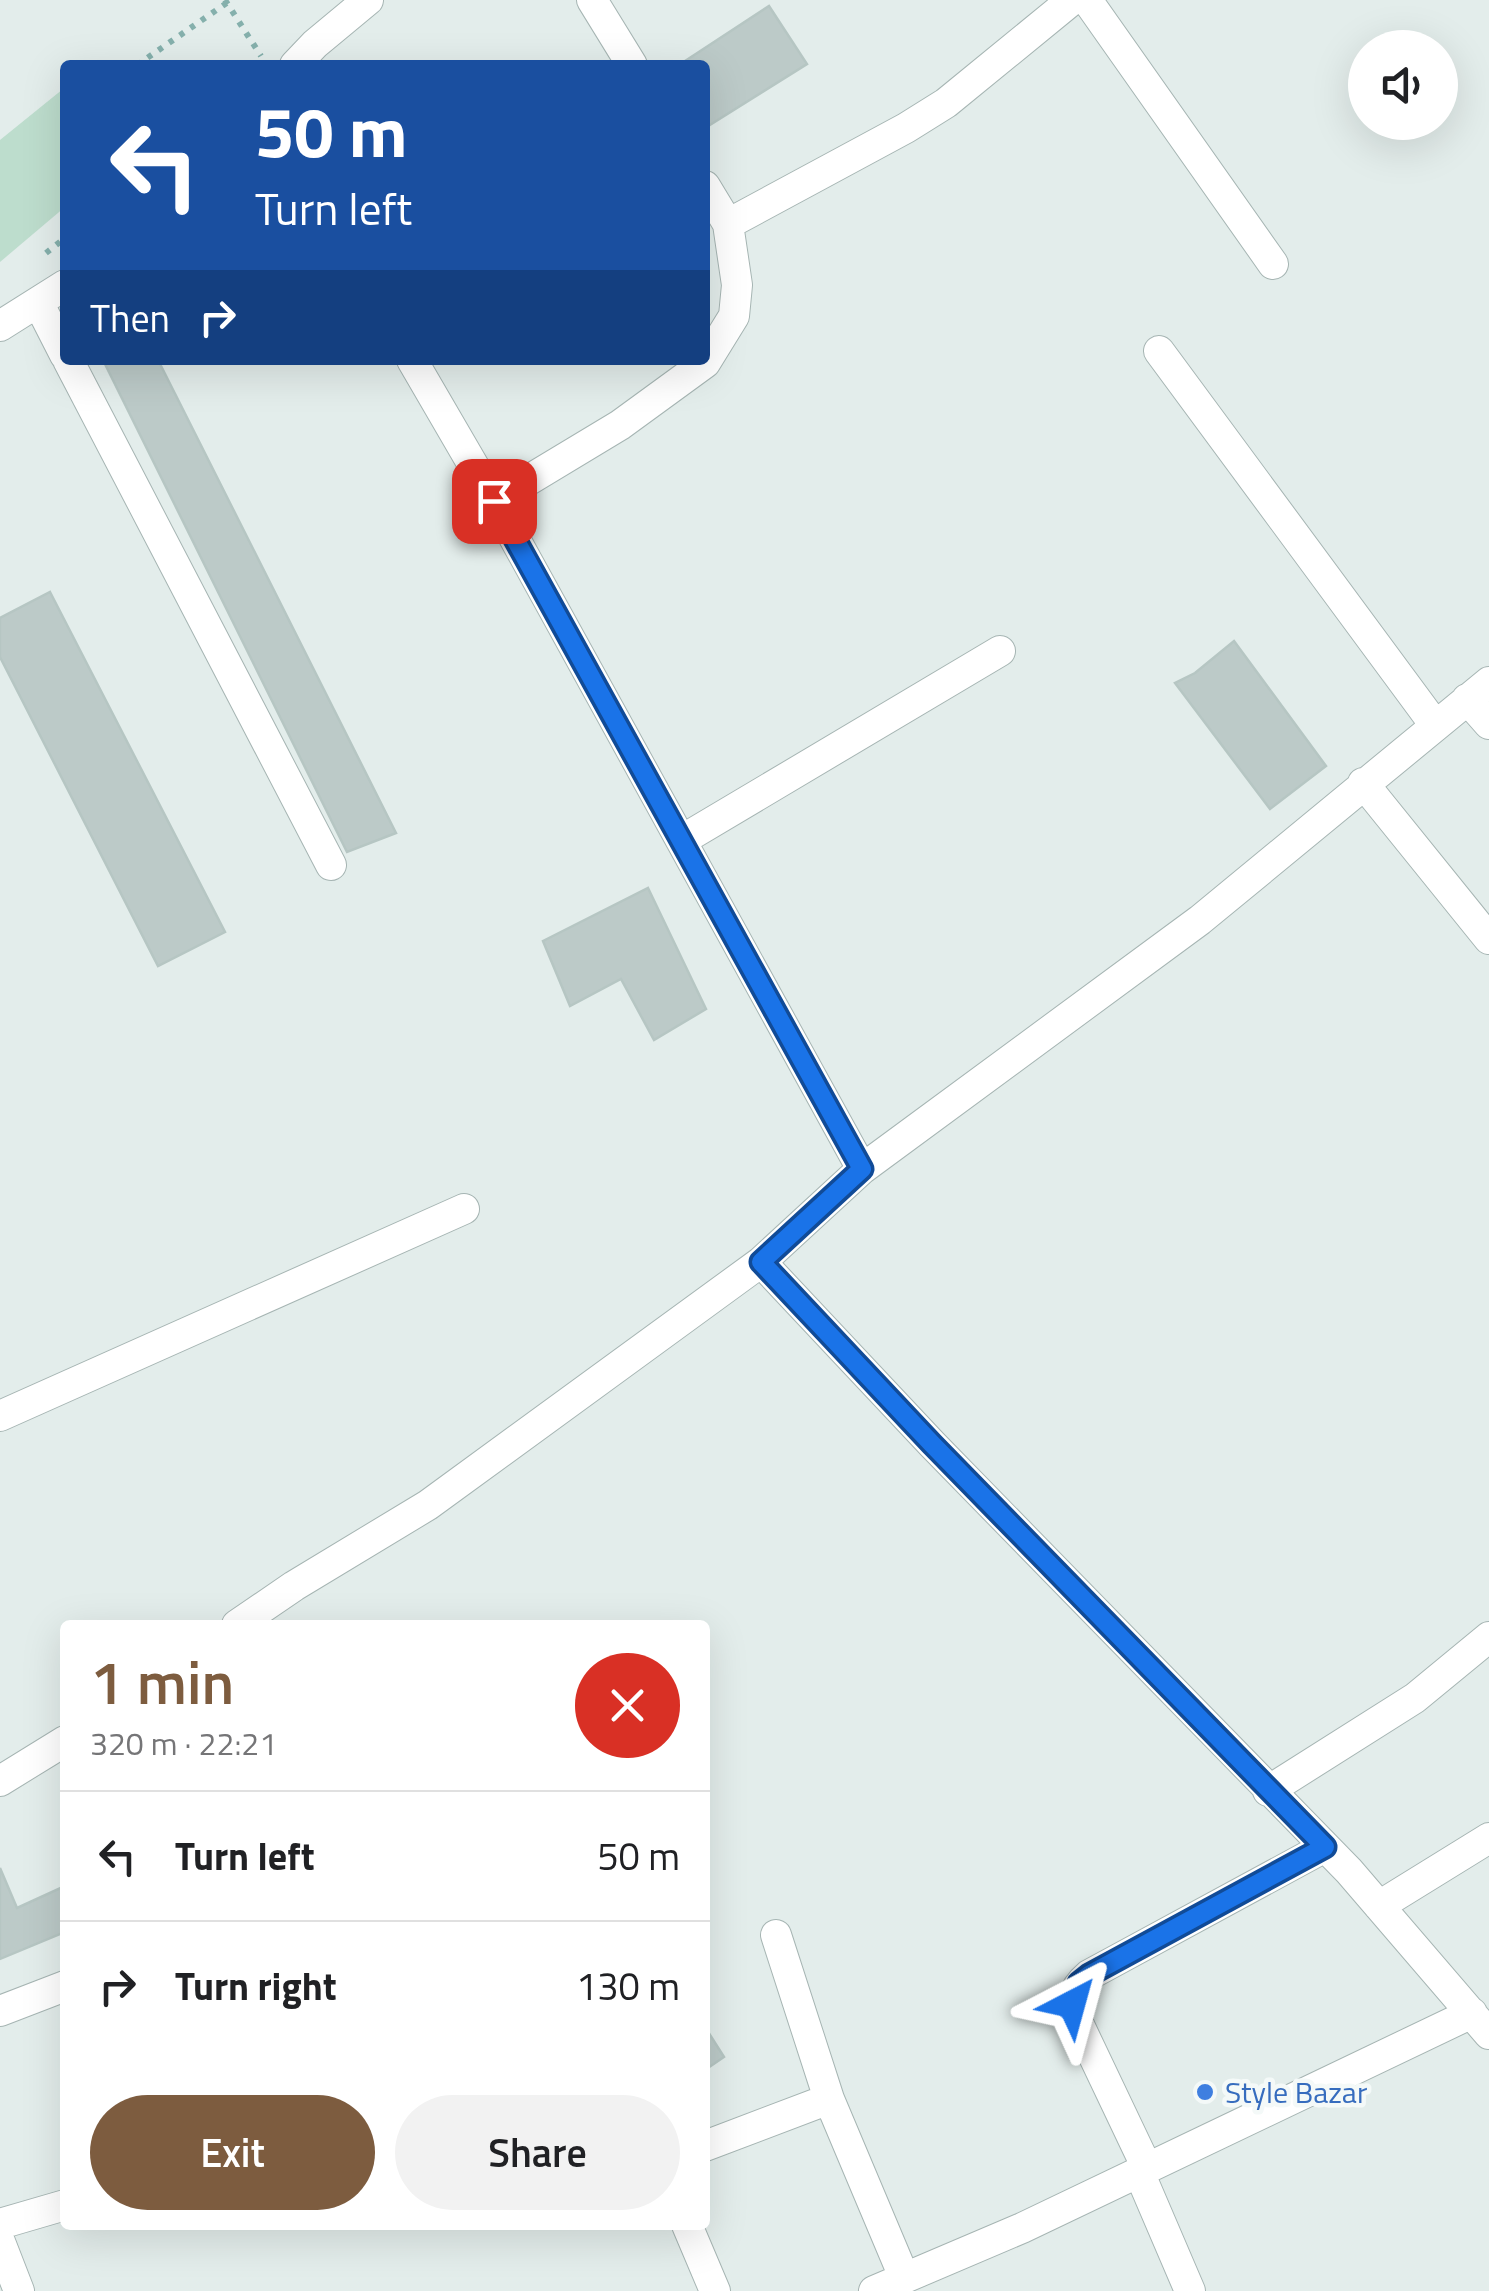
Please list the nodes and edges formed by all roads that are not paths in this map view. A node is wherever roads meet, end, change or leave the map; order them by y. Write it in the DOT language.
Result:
graph roads {
  1 [pos="368,0"];
  2 [pos="592,0"];
  3 [pos="1072,0"];
  4 [pos="1087,0"];
  5 [pos="301,60"];
  6 [pos="629,60"];
  7 [pos="710,194"];
  8 [pos="728,224"];
  9 [pos="1272,264"];
  10 [pos="60,288"];
  11 [pos="38,302"];
  12 [pos="0,326"];
  13 [pos="60,345"];
  14 [pos="1159,352"];
  15 [pos="710,355"];
  16 [pos="70,365"];
  17 [pos="415,365"];
  18 [pos="702,365"];
  19 [pos="494,501"];
  20 [pos="1000,651"];
  21 [pos="1478,690"];
  22 [pos="1489,724"];
  23 [pos="1434,725"];
  24 [pos="1363,783"];
  25 [pos="682,840"];
  26 [pos="330,865"];
  27 [pos="1489,939"];
  28 [pos="862,1169"];
  29 [pos="464,1209"];
  30 [pos="761,1262"];
  31 [pos="0,1416"];
  32 [pos="245,1620"];
  33 [pos="1489,1637"];
  34 [pos="60,1744"];
  35 [pos="0,1781"];
  36 [pos="1268,1790"];
  37 [pos="1489,1838"];
  38 [pos="1325,1847"];
  39 [pos="1379,1906"];
  40 [pos="776,1935"];
  41 [pos="60,1988"];
  42 [pos="0,2011"];
  43 [pos="1484,2028"];
  44 [pos="830,2099"];
  45 [pos="710,2144"];
  46 [pos="1143,2170"];
  47 [pos="60,2206"];
  48 [pos="0,2224"];
  49 [pos="690,2230"];
  50 [pos="0,2242"];
  51 [pos="904,2276"];
  52 [pos="19,2291"];
  53 [pos="715,2291"];
  54 [pos="874,2291"];
  55 [pos="1190,2291"];
  1 -- 5 [label="street"];
  2 -- 6 [label="street"];
  3 -- 8 [label="street"];
  4 -- 9 [label="street"];
  7 -- 8 [label="street"];
  8 -- 15 [label="street"];
  10 -- 11 [label="street"];
  11 -- 12 [label="street"];
  11 -- 13 [label="street"];
  14 -- 23 [label="street"];
  16 -- 26 [label="street"];
  17 -- 19 [label="street"];
  18 -- 19 [label="street"];
  19 -- 25 [label="street"];
  20 -- 25 [label="street"];
  21 -- 22 [label="street"];
  21 -- 23 [label="street"];
  23 -- 24 [label="street"];
  24 -- 27 [label="street"];
  24 -- 28 [label="street"];
  25 -- 28 [label="street"];
  28 -- 30 [label="street"];
  29 -- 31 [label="street"];
  30 -- 32 [label="street"];
  30 -- 36 [label="street"];
  33 -- 36 [label="street"];
  34 -- 35 [label="street"];
  36 -- 38 [label="street"];
  37 -- 39 [label="street"];
  38 -- 39 [label="street"];
  38 -- 46 [label="street"];
  39 -- 43 [label="street"];
  40 -- 44 [label="street"];
  41 -- 42 [label="street"];
  43 -- 46 [label="street"];
  44 -- 45 [label="street"];
  44 -- 51 [label="street"];
  46 -- 51 [label="street"];
  46 -- 55 [label="street"];
  47 -- 48 [label="street"];
  49 -- 53 [label="street"];
  50 -- 52 [label="street"];
  51 -- 54 [label="street"];
}
